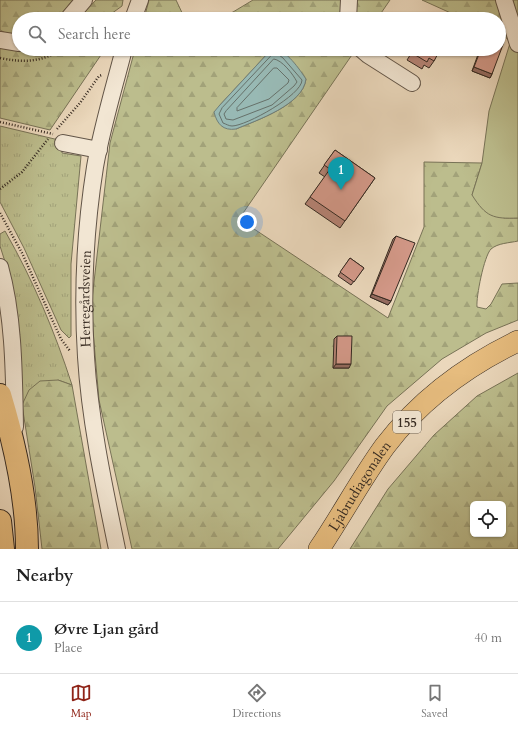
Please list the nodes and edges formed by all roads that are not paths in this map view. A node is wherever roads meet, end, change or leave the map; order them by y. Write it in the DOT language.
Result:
graph roads {
  1 [pos="84,0"];
  2 [pos="140,0"];
  3 [pos="349,0"];
  4 [pos="504,0"];
  5 [pos="74,12"];
  6 [pos="136,12"];
  7 [pos="348,12"];
  8 [pos="0,40"];
  9 [pos="12,42"];
  10 [pos="518,44"];
  11 [pos="122,56"];
  12 [pos="370,56"];
  13 [pos="412,83"];
  14 [pos="63,143"];
  15 [pos="99,150"];
  16 [pos="0,267"];
  17 [pos="518,341"];
  18 [pos="0,396"];
  19 [pos="16,455"];
  20 [pos="0,521"];
  21 [pos="3,549"];
  22 [pos="27,549"];
  23 [pos="117,549"];
  24 [pos="319,549"];
  1 -- 5 [label="street"];
  2 -- 6 [label="street"];
  3 -- 7 [label="street"];
  4 -- 10 [label="street"];
  8 -- 9 [label="street"];
  11 -- 15 [label="street, Herregårdsveien"];
  12 -- 13 [label="street"];
  14 -- 15 [label="street"];
  15 -- 23 [label="street, Herregårdsveien"];
  16 -- 19 [label="street"];
  17 -- 24 [label="main road, Ljabrudiagonalen / 155"];
  18 -- 19 [label="highway"];
  19 -- 22 [label="highway"];
  20 -- 21 [label="highway"];
}
